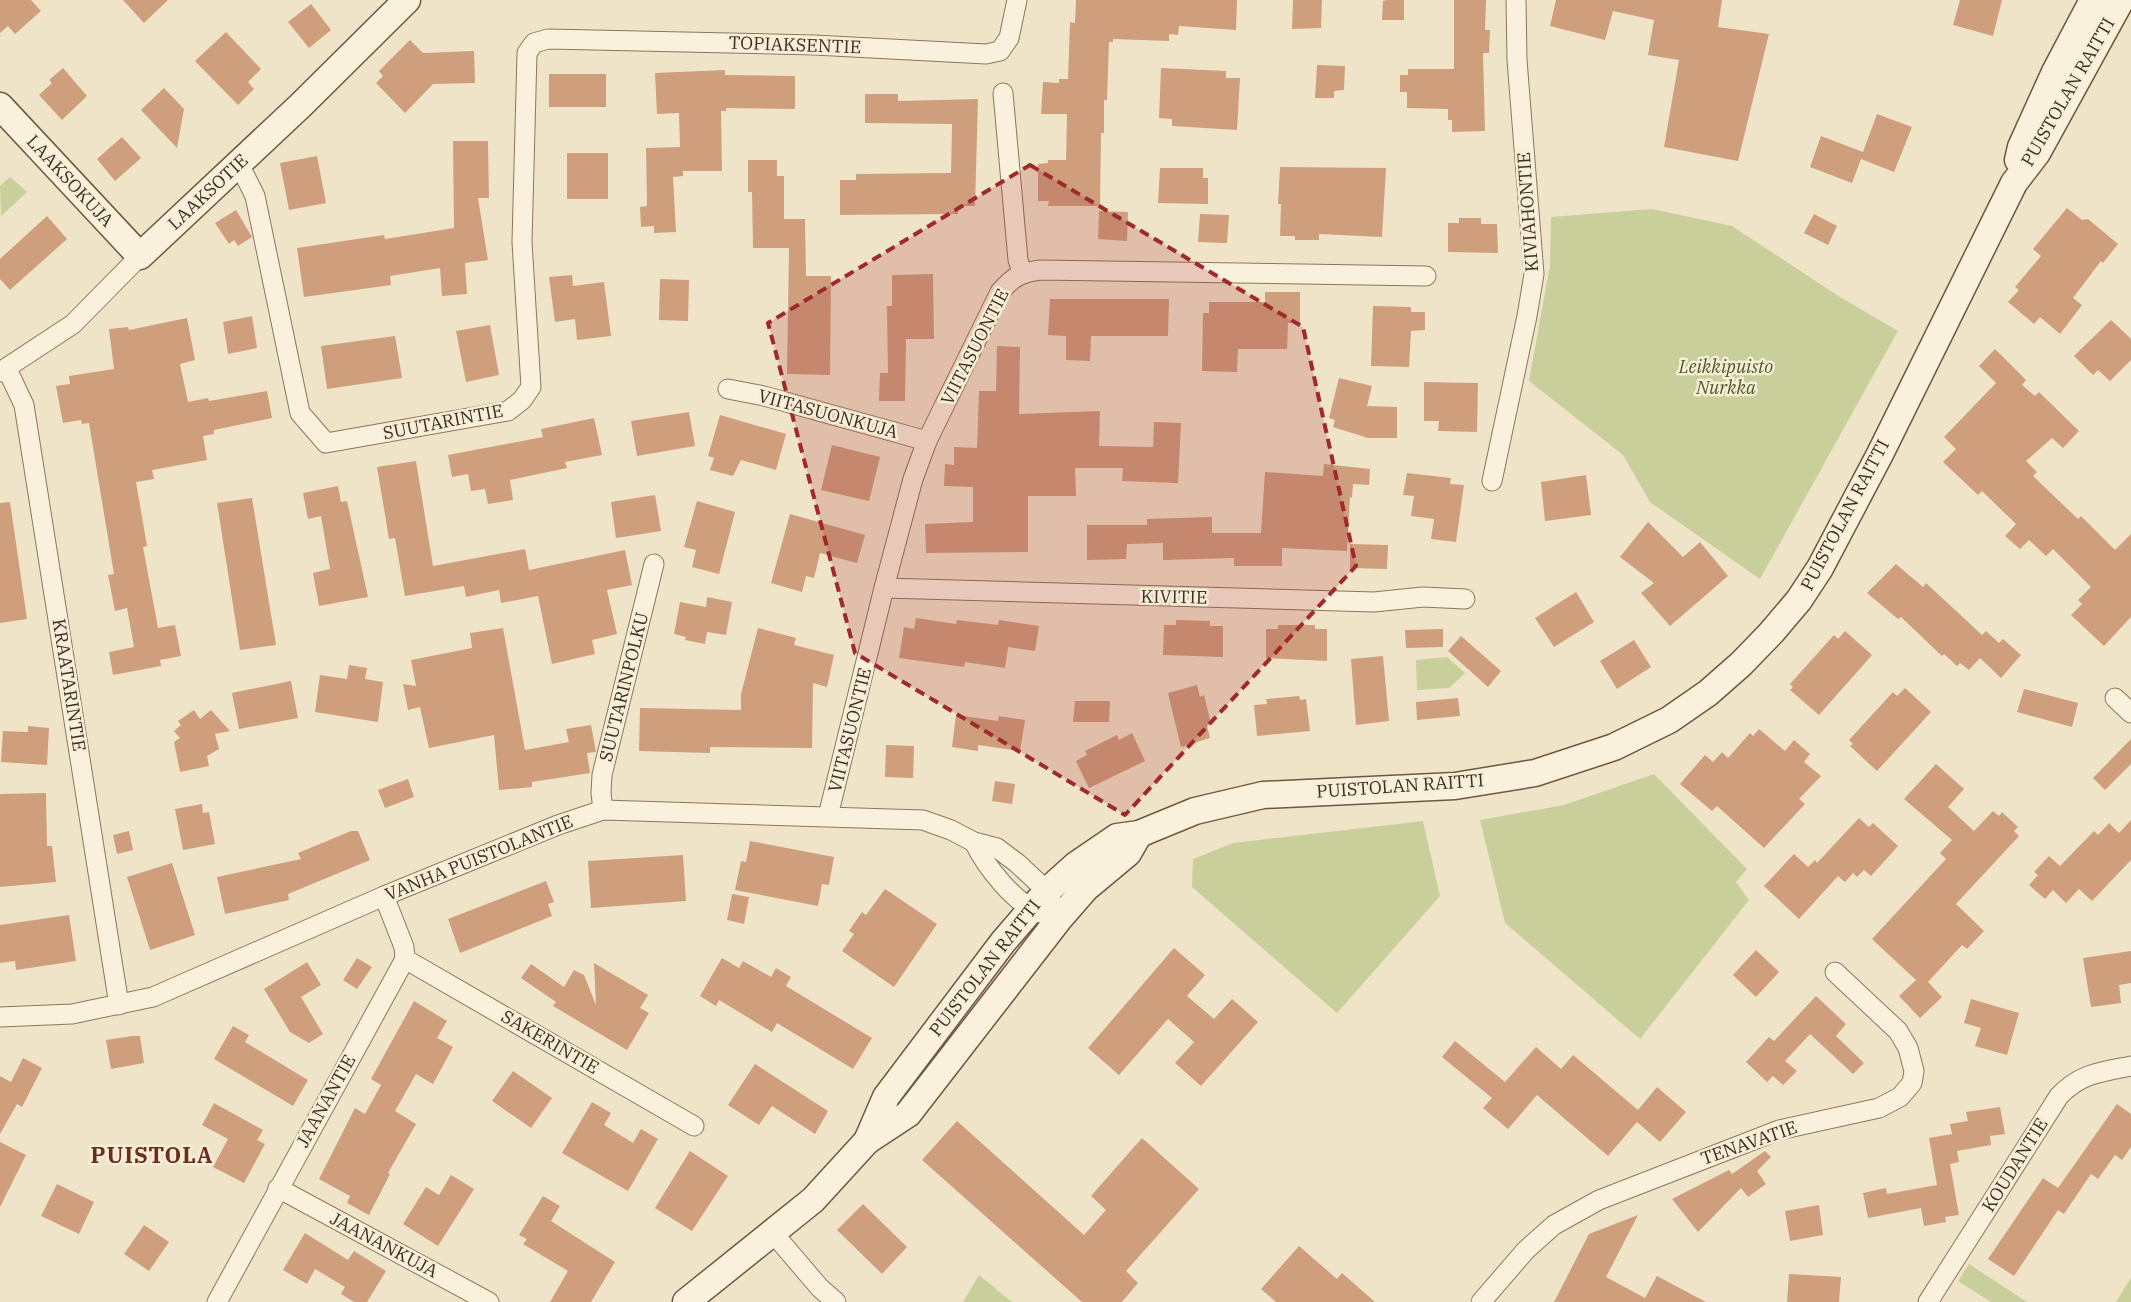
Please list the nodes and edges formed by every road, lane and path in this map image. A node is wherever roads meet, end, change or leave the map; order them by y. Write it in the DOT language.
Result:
graph roads {
  1 [pos="407,0"];
  2 [pos="1017,0"];
  3 [pos="1516,0"];
  4 [pos="2093,0"];
  5 [pos="2121,0"];
  6 [pos="534,42"];
  7 [pos="1003,93"];
  8 [pos="0,106"];
  9 [pos="239,164"];
  10 [pos="2014,183"];
  11 [pos="140,256"];
  12 [pos="1022,272"];
  13 [pos="1426,276"];
  14 [pos="4,371"];
  15 [pos="728,389"];
  16 [pos="927,441"];
  17 [pos="1492,480"];
  18 [pos="654,564"];
  19 [pos="884,588"];
  20 [pos="1465,599"];
  21 [pos="2115,698"];
  22 [pos="2131,713"];
  23 [pos="603,810"];
  24 [pos="828,816"];
  25 [pos="1139,834"];
  26 [pos="384,896"];
  27 [pos="1038,900"];
  28 [pos="1059,919"];
  29 [pos="405,959"];
  30 [pos="1835,972"];
  31 [pos="119,1005"];
  32 [pos="0,1017"];
  33 [pos="2131,1066"];
  34 [pos="694,1126"];
  35 [pos="867,1141"];
  36 [pos="278,1188"];
  37 [pos="773,1233"];
  38 [pos="217,1302"];
  39 [pos="489,1302"];
  40 [pos="686,1302"];
  41 [pos="836,1302"];
  42 [pos="1481,1302"];
  43 [pos="1928,1302"];
  1 -- 9 [label="main road, LAAKSOTIE"];
  2 -- 6 [label="street, TOPIAKSENTIE"];
  3 -- 17 [label="street, KIVIAHONTIE"];
  4 -- 10 [label="main road, PUISTOLAN RAITTI"];
  5 -- 10 [label="main road, PUISTOLAN RAITTI"];
  6 -- 9 [label="street, SUUTARINTIE"];
  7 -- 12 [label="street"];
  8 -- 11 [label="main road, LAAKSOKUJA"];
  9 -- 11 [label="main road, LAAKSOTIE"];
  10 -- 25 [label="main road, PUISTOLAN RAITTI"];
  11 -- 14 [label="street, LAAKSOTIE"];
  12 -- 13 [label="street, VIITASUONTIE"];
  12 -- 16 [label="street, VIITASUONTIE"];
  14 -- 31 [label="street, KRAATARINTIE"];
  15 -- 16 [label="street, VIITASUONKUJA"];
  16 -- 19 [label="street, VIITASUONTIE"];
  18 -- 23 [label="street, SUUTARINPOLKU"];
  19 -- 20 [label="street, KIVITIE"];
  19 -- 24 [label="street, VIITASUONTIE"];
  21 -- 22 [label="street"];
  23 -- 24 [label="street, VANHA PUISTOLANTIE"];
  23 -- 26 [label="street, VANHA PUISTOLANTIE"];
  24 -- 27 [label="street, VANHA PUISTOLANTIE"];
  25 -- 27 [label="main road, PUISTOLAN RAITTI"];
  25 -- 28 [label="main road, PUISTOLAN RAITTI"];
  26 -- 29 [label="street"];
  26 -- 31 [label="street, VANHA PUISTOLANTIE"];
  27 -- 28 [label="street, VANHA PUISTOLANTIE"];
  27 -- 35 [label="main road, PUISTOLAN RAITTI"];
  28 -- 35 [label="main road, PUISTOLAN RAITTI"];
  29 -- 34 [label="street, SAKERINTIE"];
  29 -- 36 [label="street, JAANANTIE"];
  30 -- 42 [label="street, TENAVATIE"];
  31 -- 32 [label="street, VANHA PUISTOLANTIE"];
  33 -- 43 [label="street, KOUDANTIE"];
  35 -- 37 [label="main road, PUISTOLAN RAITTI"];
  36 -- 38 [label="street, JAANANTIE"];
  36 -- 39 [label="street, JAANANKUJA"];
  37 -- 40 [label="main road, PUISTOLAN RAITTI"];
  37 -- 41 [label="street"];
}
